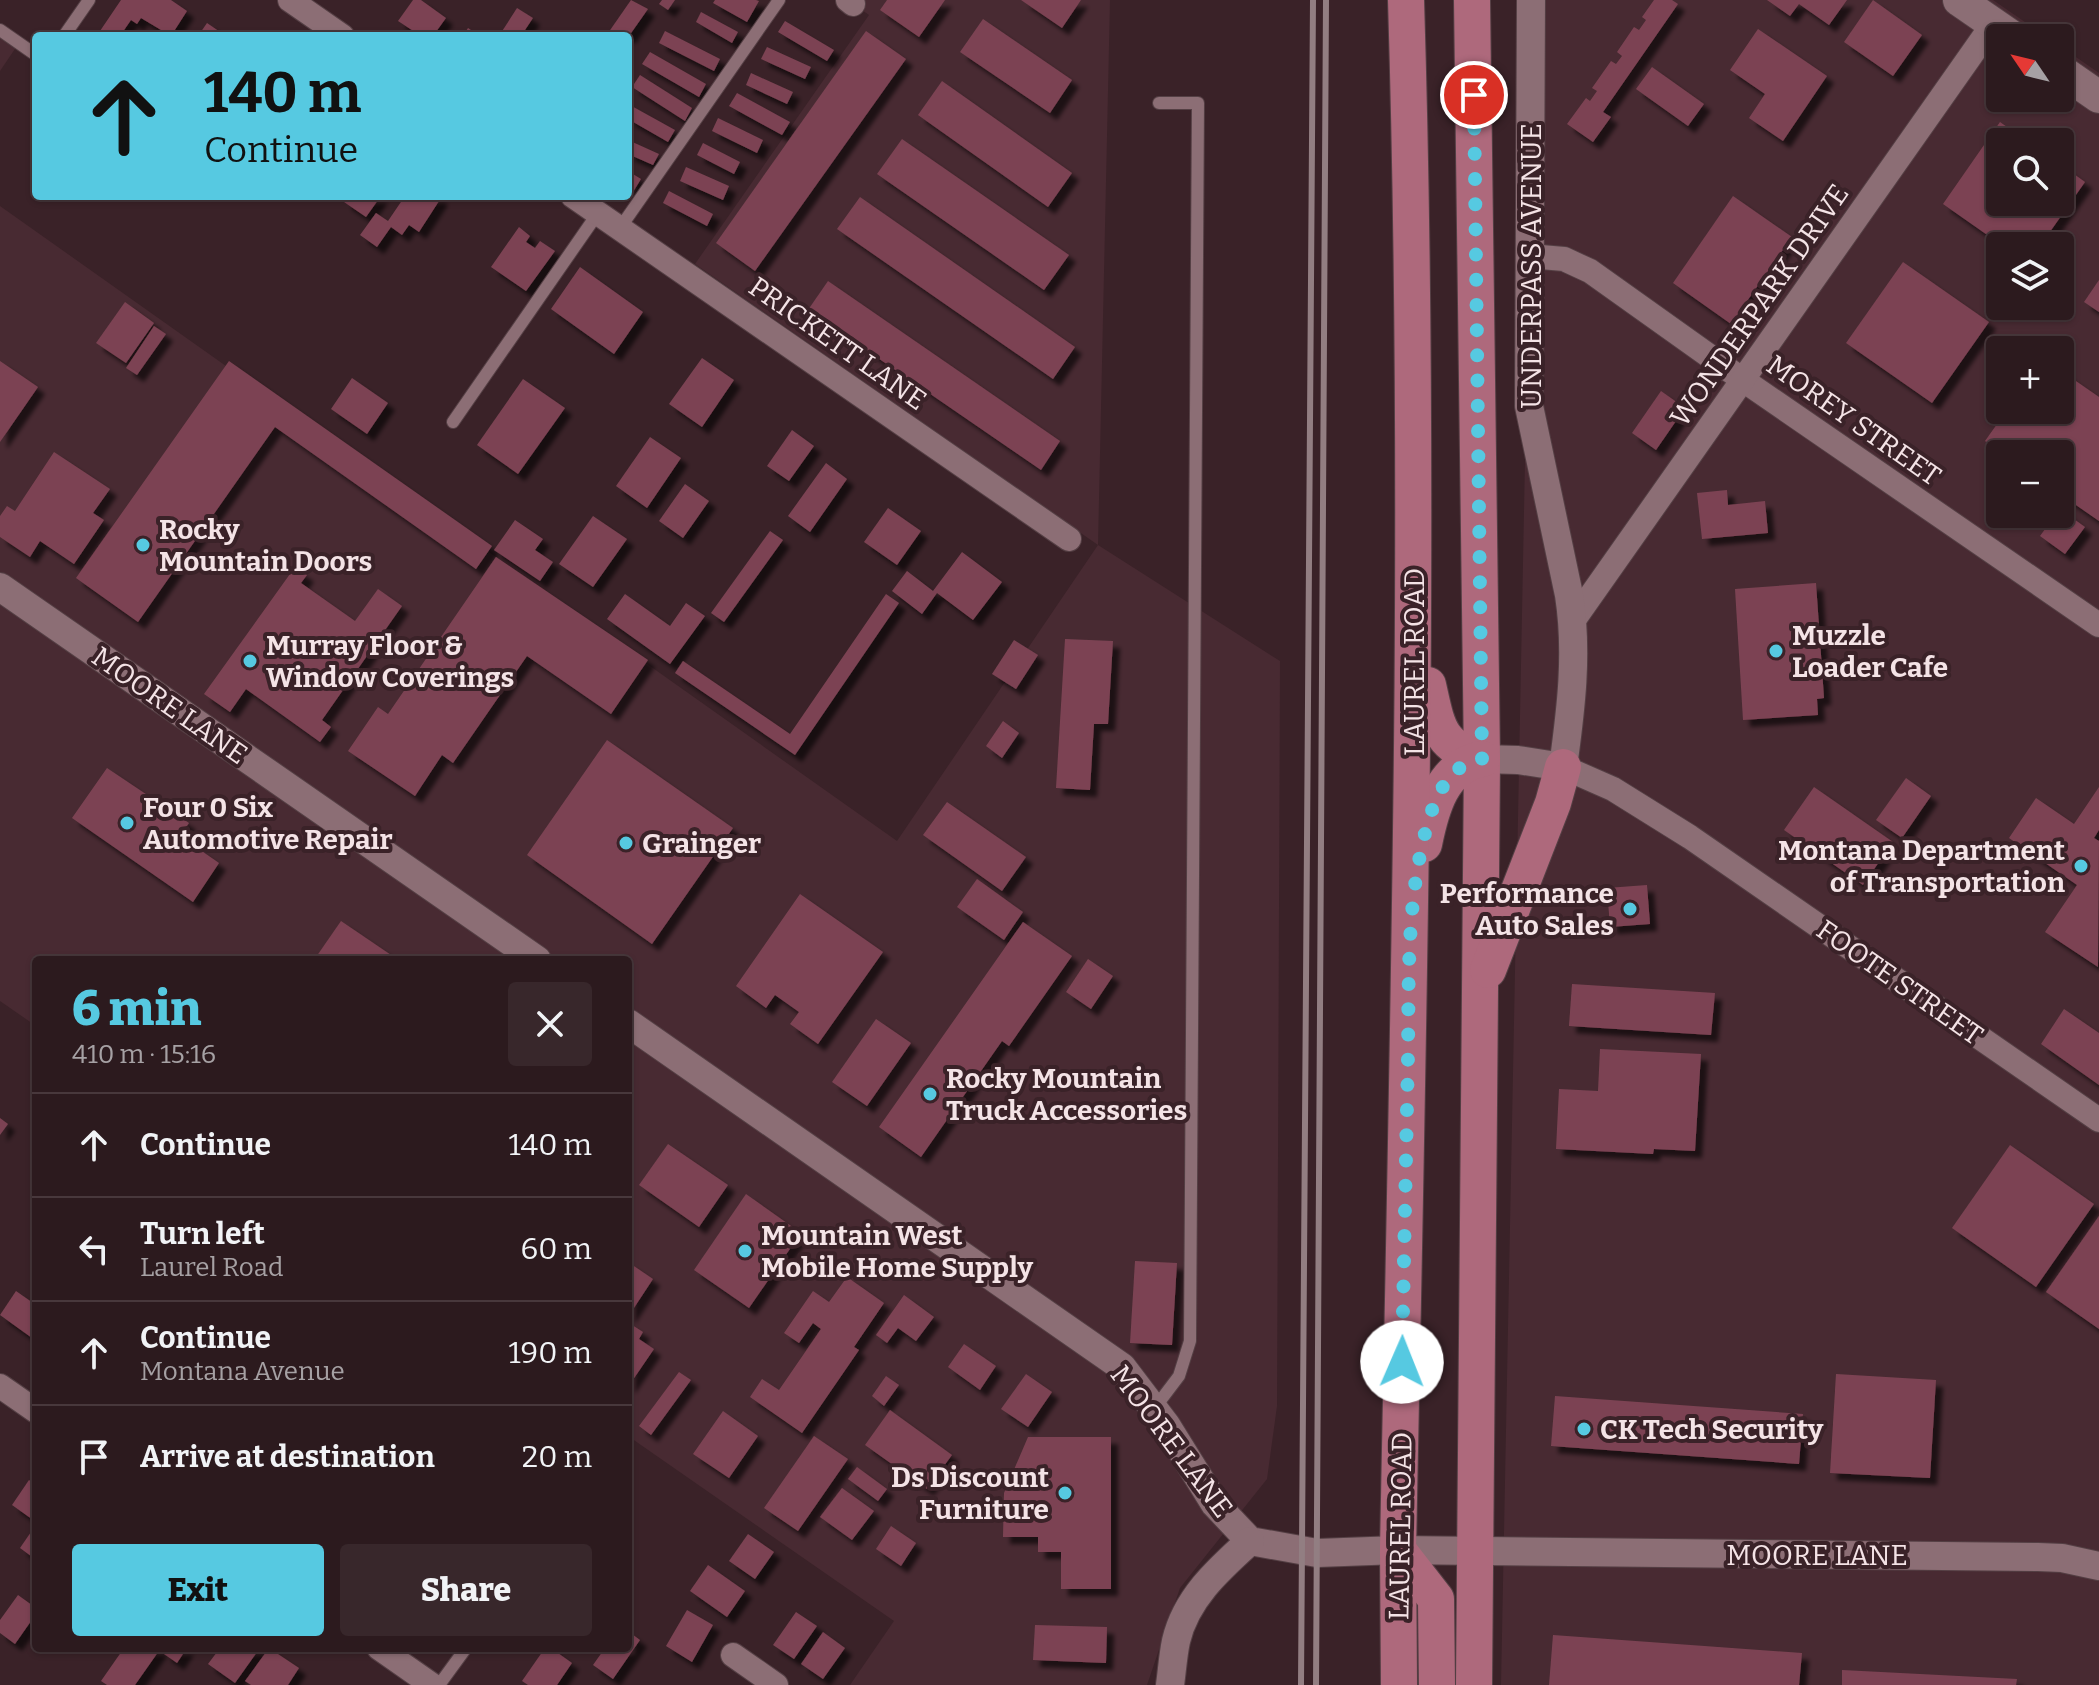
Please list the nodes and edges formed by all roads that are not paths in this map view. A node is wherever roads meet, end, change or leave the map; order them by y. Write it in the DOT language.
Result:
graph roads {
  1 [pos="89,0"];
  2 [pos="290,0"];
  3 [pos="779,0"];
  4 [pos="1406,0"];
  5 [pos="1416,0"];
  6 [pos="1472,0"];
  7 [pos="1495,0"];
  8 [pos="1531,0"];
  9 [pos="1959,0"];
  10 [pos="1994,24"];
  11 [pos="0,30"];
  12 [pos="67,32"];
  13 [pos="336,32"];
  14 [pos="32,52"];
  15 [pos="1986,55"];
  16 [pos="2074,80"];
  17 [pos="2099,97"];
  18 [pos="1159,103"];
  19 [pos="1410,119"];
  20 [pos="1475,158"];
  21 [pos="579,200"];
  22 [pos="598,213"];
  23 [pos="620,228"];
  24 [pos="1529,256"];
  25 [pos="1743,380"];
  26 [pos="453,422"];
  27 [pos="1069,539"];
  28 [pos="0,587"];
  29 [pos="1573,621"];
  30 [pos="1414,625"];
  31 [pos="2099,625"];
  32 [pos="1482,759"];
  33 [pos="1563,767"];
  34 [pos="1411,915"];
  35 [pos="531,956"];
  36 [pos="1479,998"];
  37 [pos="632,1026"];
  38 [pos="2099,1120"];
  39 [pos="0,1386"];
  40 [pos="32,1408"];
  41 [pos="1154,1409"];
  42 [pos="1250,1541"];
  43 [pos="1398,1550"];
  44 [pos="1475,1552"];
  45 [pos="2099,1566"];
  46 [pos="385,1652"];
  47 [pos="463,1652"];
  48 [pos="733,1655"];
  49 [pos="770,1683"];
  50 [pos="432,1685"];
  51 [pos="439,1685"];
  52 [pos="1170,1685"];
  53 [pos="1399,1685"];
  54 [pos="1437,1685"];
  55 [pos="1474,1685"];
  1 -- 12 [label="lane"];
  2 -- 13 [label="street"];
  3 -- 23 [label="lane"];
  4 -- 19 [label="main road"];
  5 -- 19 [label="main road"];
  6 -- 20 [label="main road"];
  7 -- 20 [label="main road"];
  8 -- 24 [label="street, UNDERPASS AVENUE"];
  9 -- 10 [label="main road"];
  11 -- 14 [label="lane"];
  15 -- 25 [label="street, WONDERPARK DRIVE"];
  16 -- 17 [label="main road"];
  18 -- 41 [label="lane"];
  19 -- 30 [label="main road, LAUREL ROAD"];
  20 -- 32 [label="main road"];
  21 -- 22 [label="street, PRICKETT LANE"];
  22 -- 23 [label="street, PRICKETT LANE"];
  22 -- 26 [label="lane"];
  23 -- 27 [label="street, PRICKETT LANE"];
  24 -- 25 [label="street, MOREY STREET"];
  24 -- 29 [label="street, UNDERPASS AVENUE"];
  25 -- 29 [label="street, WONDERPARK DRIVE"];
  25 -- 31 [label="street, MOREY STREET"];
  28 -- 35 [label="street, MOORE LANE"];
  29 -- 33 [label="street, UNDERPASS AVENUE"];
  30 -- 32 [label="main road"];
  30 -- 34 [label="main road, LAUREL ROAD"];
  32 -- 33 [label="street, FOOTE STREET"];
  32 -- 34 [label="main road"];
  32 -- 36 [label="main road"];
  33 -- 36 [label="main road"];
  33 -- 38 [label="street, FOOTE STREET"];
  34 -- 43 [label="main road, LAUREL ROAD"];
  36 -- 44 [label="main road"];
  37 -- 41 [label="street, MOORE LANE"];
  39 -- 40 [label="street"];
  41 -- 42 [label="street, MOORE LANE"];
  42 -- 43 [label="street, MOORE LANE"];
  42 -- 52 [label="street"];
  43 -- 44 [label="street, MOORE LANE"];
  43 -- 53 [label="main road, LAUREL ROAD"];
  43 -- 54 [label="main road"];
  44 -- 45 [label="street, MOORE LANE"];
  44 -- 55 [label="main road"];
  46 -- 50 [label="street"];
  47 -- 51 [label="lane"];
  48 -- 49 [label="street"];
}
